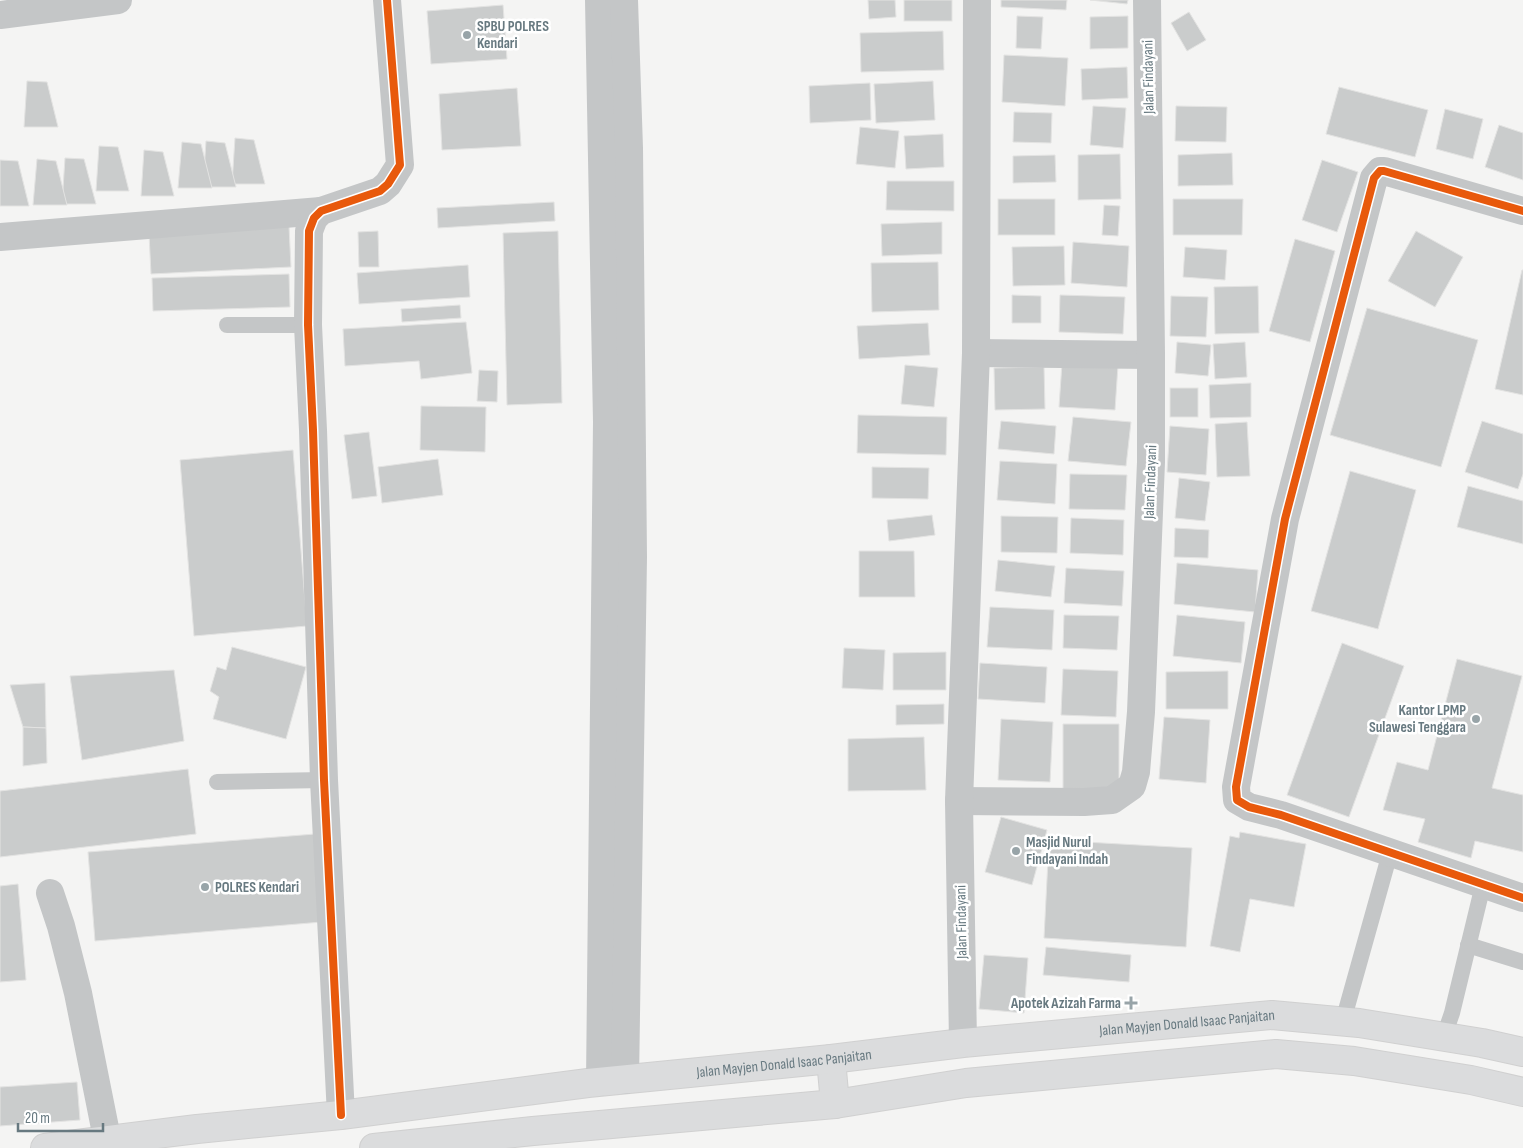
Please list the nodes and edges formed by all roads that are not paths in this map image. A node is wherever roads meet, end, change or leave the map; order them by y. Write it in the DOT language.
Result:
graph roads {
  1 [pos="118,0"];
  2 [pos="387,0"];
  3 [pos="600,0"];
  4 [pos="624,0"];
  5 [pos="977,0"];
  6 [pos="1147,0"];
  7 [pos="0,15"];
  8 [pos="322,211"];
  9 [pos="1523,211"];
  10 [pos="0,237"];
  11 [pos="227,324"];
  12 [pos="308,325"];
  13 [pos="976,353"];
  14 [pos="1151,355"];
  15 [pos="324,780"];
  16 [pos="217,782"];
  17 [pos="959,801"];
  18 [pos="1390,853"];
  19 [pos="1483,885"];
  20 [pos="50,894"];
  21 [pos="1523,898"];
  22 [pos="1468,945"];
  23 [pos="1523,962"];
  24 [pos="1343,1021"];
  25 [pos="1444,1036"];
  26 [pos="963,1043"];
  27 [pos="1523,1052"];
  28 [pos="831,1060"];
  29 [pos="613,1081"];
  30 [pos="1523,1092"];
  31 [pos="835,1104"];
  32 [pos="341,1115"];
  33 [pos="532,1139"];
  34 [pos="109,1144"];
  35 [pos="45,1148"];
  36 [pos="374,1148"];
  1 -- 7 [label="street"];
  2 -- 8 [label="street"];
  3 -- 29 [label="street"];
  4 -- 29 [label="street"];
  5 -- 13 [label="street, Jalan Findayani"];
  6 -- 14 [label="street, Jalan Findayani"];
  8 -- 10 [label="street"];
  8 -- 12 [label="street"];
  9 -- 18 [label="street"];
  11 -- 12 [label="lane"];
  12 -- 15 [label="street"];
  13 -- 14 [label="street"];
  13 -- 17 [label="street, Jalan Findayani"];
  14 -- 17 [label="street, Jalan Findayani"];
  15 -- 16 [label="lane"];
  15 -- 32 [label="street"];
  17 -- 26 [label="street, Jalan Findayani"];
  18 -- 19 [label="street"];
  18 -- 24 [label="lane"];
  19 -- 21 [label="street"];
  19 -- 22 [label="lane"];
  20 -- 34 [label="street"];
  22 -- 23 [label="lane"];
  22 -- 25 [label="lane"];
  24 -- 25 [label="highway, Jalan Mayjen Donald Isaac Panjaitan"];
  24 -- 26 [label="highway, Jalan Mayjen Donald Isaac Panjaitan"];
  25 -- 27 [label="highway, Jalan Mayjen Donald Isaac Panjaitan"];
  26 -- 28 [label="highway, Jalan Mayjen Donald Isaac Panjaitan"];
  28 -- 29 [label="highway, Jalan Mayjen Donald Isaac Panjaitan"];
  28 -- 31 [label="highway"];
  29 -- 32 [label="highway, Jalan Mayjen Donald Isaac Panjaitan"];
  30 -- 31 [label="highway"];
  31 -- 33 [label="highway"];
  32 -- 34 [label="highway, Jalan Mayjen Donald Isaac Panjaitan"];
  33 -- 36 [label="highway"];
  34 -- 35 [label="highway, Jalan Mayjen Donald Isaac Panjaitan"];
}
